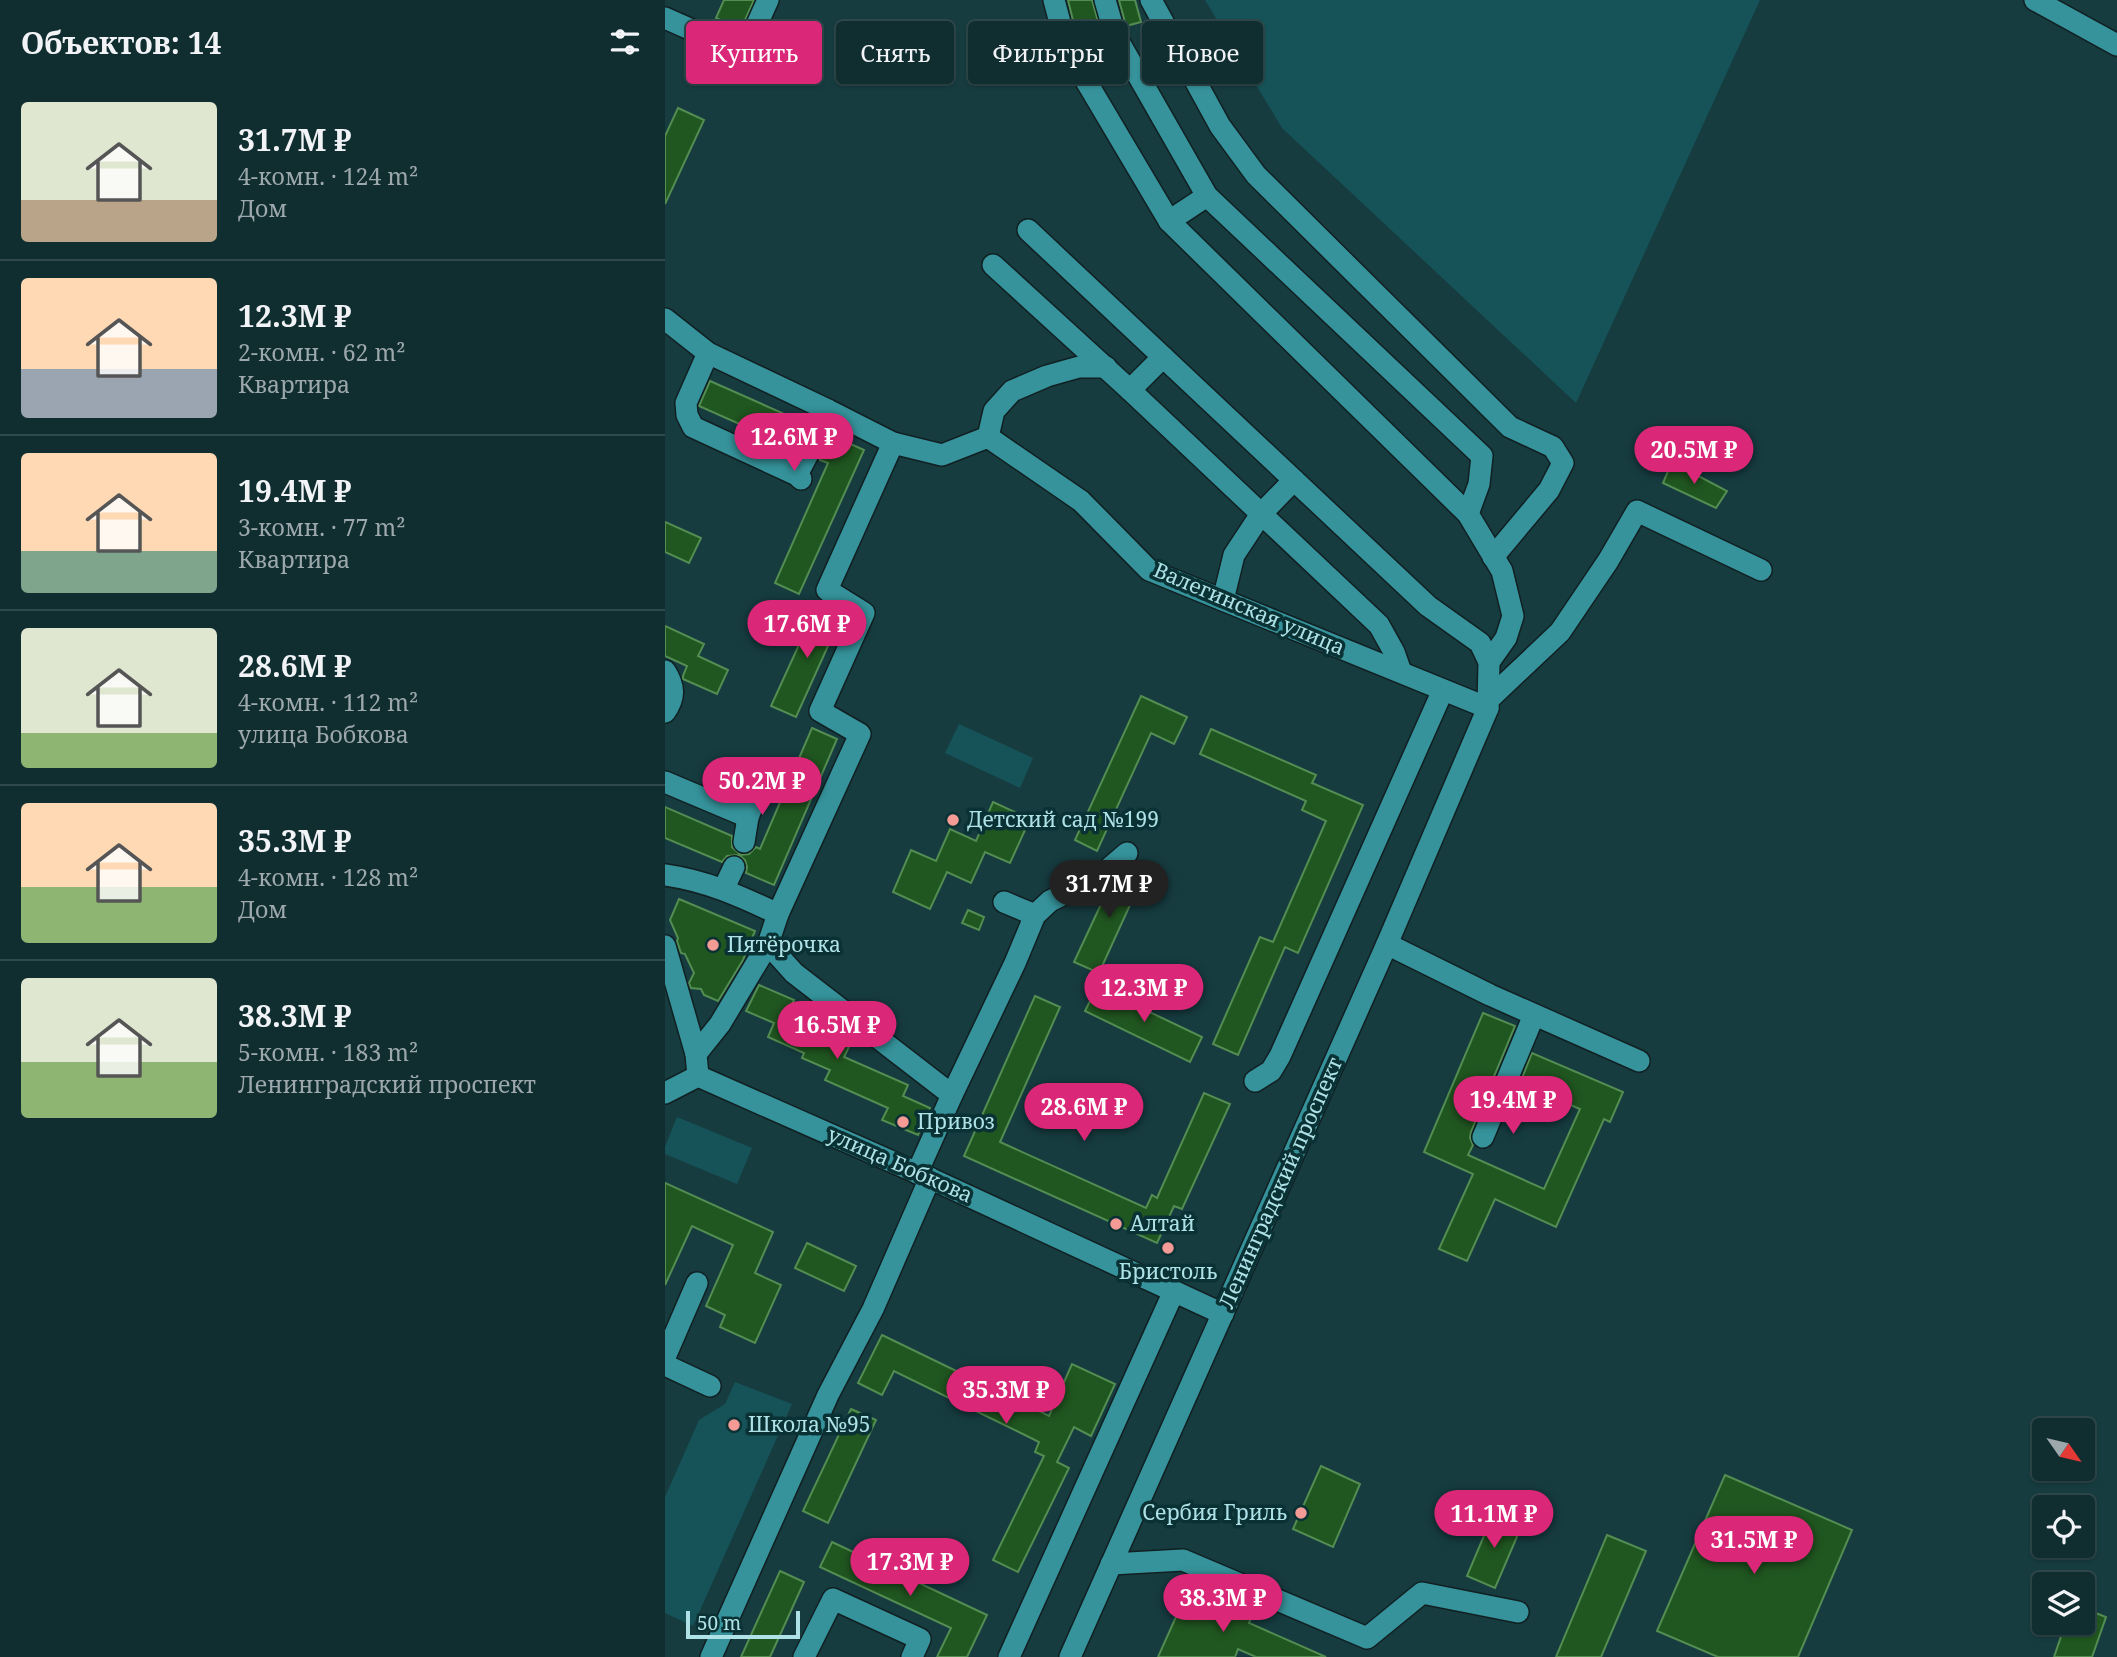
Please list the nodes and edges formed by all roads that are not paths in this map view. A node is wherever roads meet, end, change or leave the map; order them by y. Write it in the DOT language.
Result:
graph roads {
  1 [pos="768,0"];
  2 [pos="1054,0"];
  3 [pos="1105,0"];
  4 [pos="1151,0"];
  5 [pos="2035,0"];
  6 [pos="665,18"];
  7 [pos="1060,21"];
  8 [pos="1111,21"];
  9 [pos="2117,46"];
  10 [pos="1128,59"];
  11 [pos="1088,84"];
  12 [pos="1207,196"];
  13 [pos="1169,221"];
  14 [pos="1028,230"];
  15 [pos="993,265"];
  16 [pos="665,319"];
  17 [pos="708,353"];
  18 [pos="1163,357"];
  19 [pos="1106,367"];
  20 [pos="1130,390"];
  21 [pos="828,410"];
  22 [pos="819,430"];
  23 [pos="988,437"];
  24 [pos="893,443"];
  25 [pos="808,454"];
  26 [pos="1294,480"];
  27 [pos="1261,514"];
  28 [pos="1468,514"];
  29 [pos="1493,556"];
  30 [pos="1761,570"];
  31 [pos="1223,600"];
  32 [pos="1489,662"];
  33 [pos="665,671"];
  34 [pos="1401,672"];
  35 [pos="1444,690"];
  36 [pos="1488,704"];
  37 [pos="665,712"];
  38 [pos="665,782"];
  39 [pos="744,842"];
  40 [pos="1127,853"];
  41 [pos="734,867"];
  42 [pos="665,875"];
  43 [pos="723,888"];
  44 [pos="1004,902"];
  45 [pos="778,914"];
  46 [pos="1035,915"];
  47 [pos="768,944"];
  48 [pos="1387,944"];
  49 [pos="665,946"];
  50 [pos="1534,1015"];
  51 [pos="1639,1061"];
  52 [pos="697,1065"];
  53 [pos="1255,1081"];
  54 [pos="665,1093"];
  55 [pos="952,1095"];
  56 [pos="1483,1137"];
  57 [pos="923,1175"];
  58 [pos="697,1283"];
  59 [pos="1174,1291"];
  60 [pos="1223,1314"];
  61 [pos="665,1356"];
  62 [pos="665,1365"];
  63 [pos="710,1386"];
  64 [pos="1111,1564"];
  65 [pos="1518,1612"];
  66 [pos="711,1657"];
  67 [pos="804,1657"];
  68 [pos="912,1657"];
  69 [pos="1009,1657"];
  70 [pos="1070,1657"];
  1 -- 6 [label="street"];
  2 -- 7 [label="street"];
  3 -- 8 [label="street"];
  4 -- 29 [label="street"];
  5 -- 9 [label="street"];
  10 -- 12 [label="street"];
  11 -- 13 [label="street"];
  12 -- 13 [label="street"];
  12 -- 28 [label="street"];
  13 -- 28 [label="street"];
  14 -- 18 [label="street"];
  15 -- 19 [label="street"];
  16 -- 17 [label="street"];
  17 -- 21 [label="street"];
  17 -- 25 [label="street"];
  18 -- 20 [label="street"];
  18 -- 26 [label="street"];
  19 -- 20 [label="street"];
  19 -- 23 [label="street"];
  20 -- 27 [label="street"];
  21 -- 22 [label="street"];
  21 -- 24 [label="street"];
  23 -- 24 [label="street"];
  23 -- 31 [label="street, Валегинская улица"];
  24 -- 45 [label="street"];
  26 -- 27 [label="street"];
  26 -- 32 [label="street"];
  27 -- 31 [label="street"];
  27 -- 34 [label="street"];
  28 -- 29 [label="street"];
  29 -- 32 [label="street"];
  30 -- 36 [label="street"];
  31 -- 34 [label="street, Валегинская улица"];
  32 -- 36 [label="street"];
  33 -- 37 [label="street"];
  34 -- 35 [label="street, Валегинская улица"];
  35 -- 36 [label="street, Валегинская улица"];
  35 -- 53 [label="street"];
  36 -- 48 [label="street, Ленинградский проспект"];
  38 -- 39 [label="street"];
  40 -- 46 [label="street"];
  41 -- 43 [label="street"];
  42 -- 43 [label="street"];
  43 -- 45 [label="street"];
  44 -- 46 [label="street"];
  45 -- 47 [label="street"];
  46 -- 55 [label="street"];
  47 -- 52 [label="street"];
  47 -- 55 [label="street"];
  48 -- 50 [label="street"];
  48 -- 60 [label="street, Ленинградский проспект"];
  49 -- 52 [label="street"];
  50 -- 51 [label="street"];
  50 -- 56 [label="street"];
  52 -- 54 [label="street"];
  52 -- 57 [label="street, улица Бобкова"];
  55 -- 57 [label="street"];
  57 -- 59 [label="street, улица Бобкова"];
  57 -- 66 [label="street"];
  58 -- 61 [label="street"];
  59 -- 60 [label="street, улица Бобкова"];
  59 -- 69 [label="street"];
  60 -- 64 [label="street, Ленинградский проспект"];
  62 -- 63 [label="street"];
  64 -- 65 [label="street"];
  64 -- 70 [label="street, Ленинградский проспект"];
  67 -- 68 [label="street"];
}
